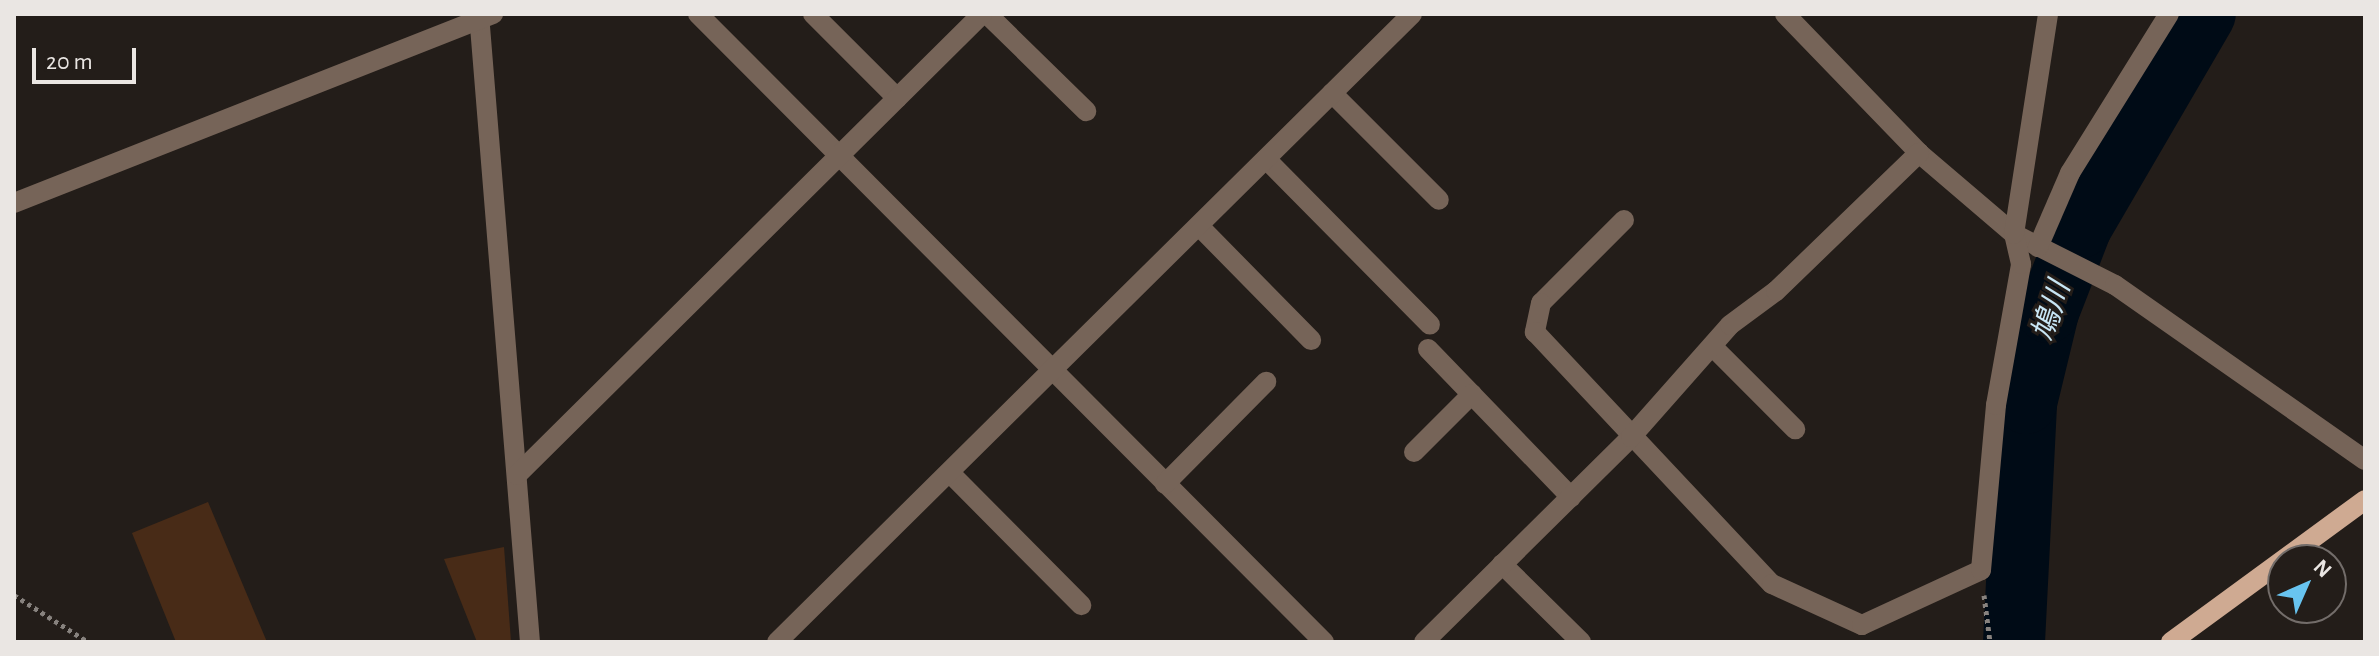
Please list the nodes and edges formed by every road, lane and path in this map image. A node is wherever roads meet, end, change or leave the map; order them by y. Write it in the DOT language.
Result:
graph roads {
  1 [pos="698,14"];
  2 [pos="813,14"];
  3 [pos="985,14"];
  4 [pos="1412,14"];
  5 [pos="1785,14"];
  6 [pos="2048,14"];
  7 [pos="2169,14"];
  8 [pos="484,17"];
  9 [pos="1332,93"];
  10 [pos="897,98"];
  11 [pos="1086,111"];
  12 [pos="1919,153"];
  13 [pos="839,157"];
  14 [pos="1266,159"];
  15 [pos="1439,200"];
  16 [pos="14,203"];
  17 [pos="1624,220"];
  18 [pos="1199,226"];
  19 [pos="2014,234"];
  20 [pos="2041,249"];
  21 [pos="1430,325"];
  22 [pos="1311,340"];
  23 [pos="1714,348"];
  24 [pos="1428,349"];
  25 [pos="1053,371"];
  26 [pos="1266,382"];
  27 [pos="1472,394"];
  28 [pos="1795,429"];
  29 [pos="1631,437"];
  30 [pos="1414,452"];
  31 [pos="2365,460"];
  32 [pos="951,474"];
  33 [pos="517,475"];
  34 [pos="1165,484"];
  35 [pos="1571,497"];
  36 [pos="2365,500"];
  37 [pos="1502,564"];
  38 [pos="1981,570"];
  39 [pos="14,595"];
  40 [pos="1081,605"];
  41 [pos="88,642"];
  42 [pos="530,642"];
  43 [pos="777,642"];
  44 [pos="1324,642"];
  45 [pos="1424,642"];
  46 [pos="1581,642"];
  47 [pos="1990,642"];
  48 [pos="2171,642"];
  1 -- 13 [label="street"];
  2 -- 10 [label="street"];
  3 -- 10 [label="street"];
  3 -- 11 [label="street"];
  4 -- 9 [label="street"];
  5 -- 12 [label="street"];
  6 -- 19 [label="street"];
  7 -- 20 [label="street"];
  8 -- 16 [label="street"];
  8 -- 33 [label="street"];
  9 -- 14 [label="street"];
  9 -- 15 [label="street"];
  10 -- 13 [label="street"];
  12 -- 19 [label="street"];
  12 -- 23 [label="street"];
  13 -- 25 [label="street"];
  13 -- 33 [label="street"];
  14 -- 18 [label="street"];
  14 -- 21 [label="street"];
  17 -- 29 [label="street"];
  18 -- 22 [label="street"];
  18 -- 25 [label="street"];
  19 -- 20 [label="street"];
  19 -- 38 [label="street"];
  20 -- 31 [label="street"];
  23 -- 28 [label="street"];
  23 -- 29 [label="street"];
  24 -- 27 [label="street"];
  25 -- 32 [label="street"];
  25 -- 34 [label="street"];
  26 -- 34 [label="street"];
  27 -- 30 [label="street"];
  27 -- 35 [label="street"];
  29 -- 35 [label="street"];
  29 -- 38 [label="street"];
  32 -- 40 [label="street"];
  32 -- 43 [label="street"];
  33 -- 42 [label="street"];
  34 -- 44 [label="street"];
  35 -- 37 [label="street"];
  36 -- 48 [label="main road"];
  37 -- 45 [label="street"];
  37 -- 46 [label="street"];
  38 -- 47 [label="path"];
  39 -- 41 [label="path"];
}
